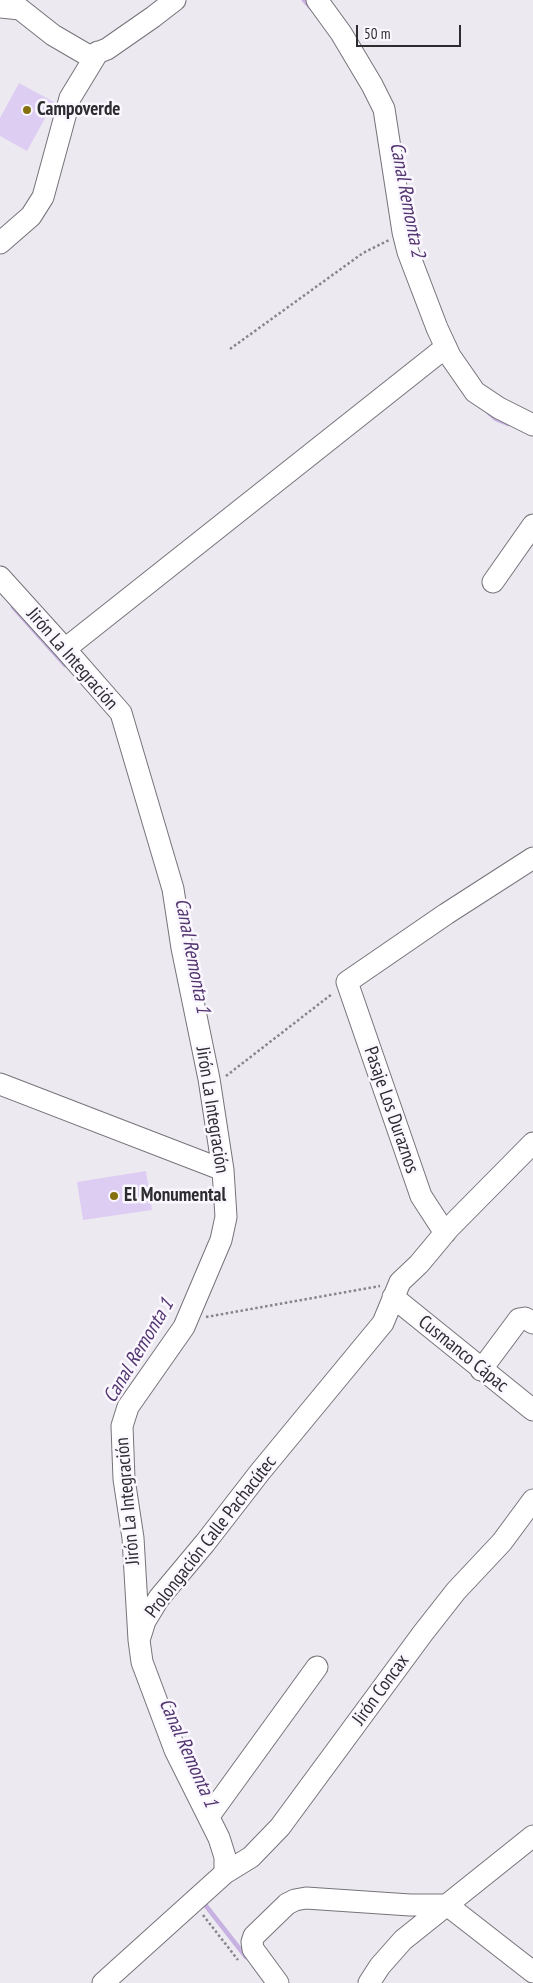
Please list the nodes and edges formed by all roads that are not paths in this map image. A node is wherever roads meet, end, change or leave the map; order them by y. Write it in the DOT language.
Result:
graph roads {
  1 [pos="175,0"];
  2 [pos="317,0"];
  3 [pos="0,7"];
  4 [pos="98,52"];
  5 [pos="0,243"];
  6 [pos="446,347"];
  7 [pos="533,425"];
  8 [pos="533,525"];
  9 [pos="0,578"];
  10 [pos="493,582"];
  11 [pos="65,649"];
  12 [pos="533,858"];
  13 [pos="0,1084"];
  14 [pos="533,1142"];
  15 [pos="223,1170"];
  16 [pos="445,1233"];
  17 [pos="397,1290"];
  18 [pos="528,1320"];
  19 [pos="481,1370"];
  20 [pos="533,1410"];
  21 [pos="533,1500"];
  22 [pos="139,1640"];
  23 [pos="317,1667"];
  24 [pos="209,1816"];
  25 [pos="533,1836"];
  26 [pos="225,1873"];
  27 [pos="447,1905"];
  28 [pos="533,1972"];
  29 [pos="103,1983"];
  30 [pos="278,1983"];
  31 [pos="369,1983"];
  1 -- 4 [label="street"];
  2 -- 6 [label="street"];
  3 -- 4 [label="street"];
  4 -- 5 [label="street"];
  6 -- 7 [label="street"];
  6 -- 11 [label="street"];
  8 -- 10 [label="street"];
  9 -- 11 [label="street, Jirón La Integración"];
  11 -- 15 [label="street, Jirón La Integración"];
  12 -- 16 [label="street, Pasaje Los Duraznos"];
  13 -- 15 [label="street"];
  14 -- 16 [label="street, Prolongación Calle Pachacútec"];
  15 -- 22 [label="street, Jirón La Integración"];
  16 -- 17 [label="street, Prolongación Calle Pachacútec"];
  17 -- 19 [label="street, Cusmanco Cápac"];
  17 -- 22 [label="street, Prolongación Calle Pachacútec"];
  18 -- 19 [label="street"];
  19 -- 20 [label="street, Cusmanco Cápac"];
  21 -- 26 [label="street, Jirón Concax"];
  22 -- 24 [label="street, Prolongación Calle Pachacútec"];
  23 -- 24 [label="street"];
  24 -- 26 [label="street, Prolongación Calle Pachacútec"];
  25 -- 27 [label="street"];
  26 -- 29 [label="street"];
  27 -- 28 [label="street"];
  27 -- 30 [label="street"];
  27 -- 31 [label="street"];
}
